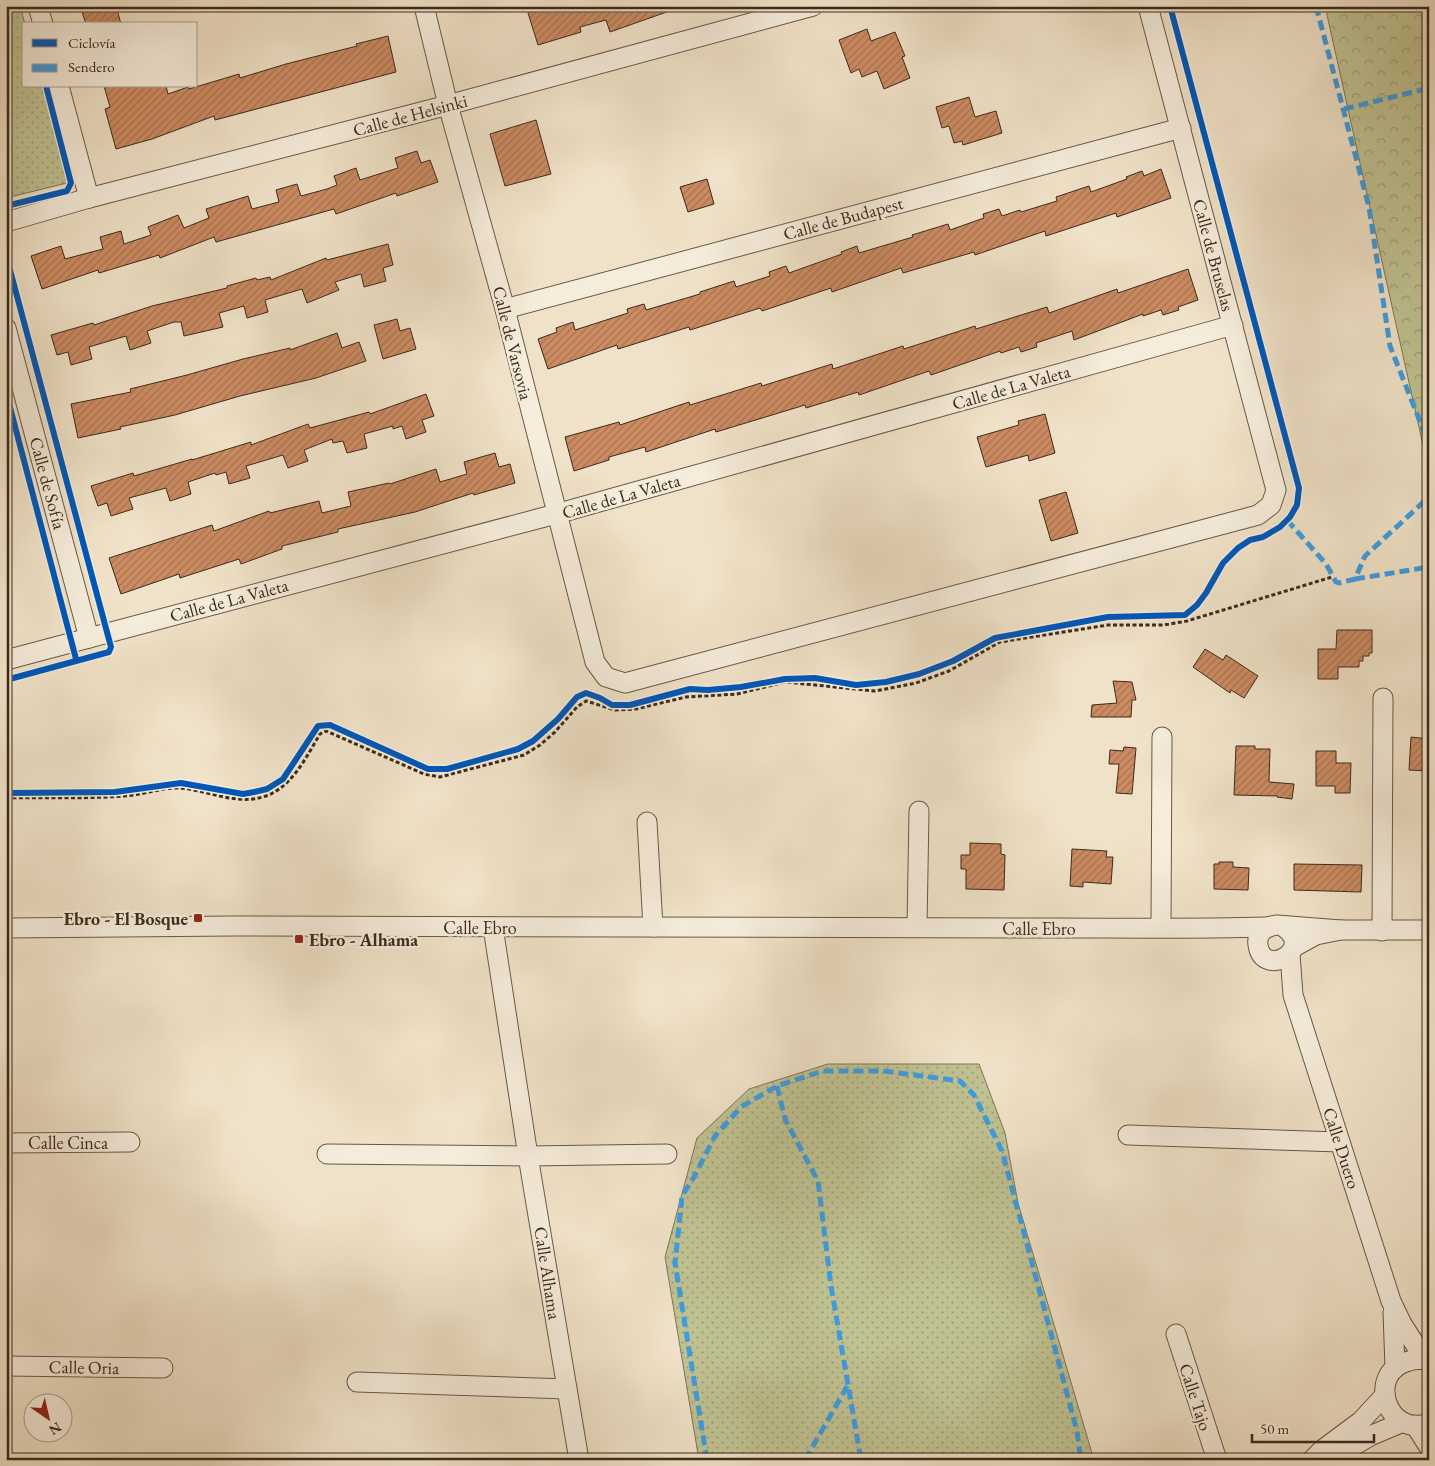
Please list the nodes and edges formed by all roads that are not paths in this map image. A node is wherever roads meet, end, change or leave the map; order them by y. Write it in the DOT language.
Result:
graph roads {
  1 [pos="38,6"];
  2 [pos="424,6"];
  3 [pos="813,6"];
  4 [pos="1148,6"];
  5 [pos="42,22"];
  6 [pos="61,88"];
  7 [pos="448,105"];
  8 [pos="1181,128"];
  9 [pos="89,198"];
  10 [pos="9,210"];
  11 [pos="505,309"];
  12 [pos="1233,325"];
  13 [pos="6,328"];
  14 [pos="556,514"];
  15 [pos="89,638"];
  16 [pos="6,660"];
  17 [pos="606,677"];
  18 [pos="1383,698"];
  19 [pos="1162,737"];
  20 [pos="919,811"];
  21 [pos="646,822"];
  22 [pos="493,927"];
  23 [pos="653,927"];
  24 [pos="917,927"];
  25 [pos="1161,927"];
  26 [pos="1274,927"];
  27 [pos="6,928"];
  28 [pos="1214,929"];
  29 [pos="1341,930"];
  30 [pos="1382,930"];
  31 [pos="1429,930"];
  32 [pos="1292,950"];
  33 [pos="1262,952"];
  34 [pos="1293,995"];
  35 [pos="1128,1135"];
  36 [pos="130,1142"];
  37 [pos="1340,1142"];
  38 [pos="6,1143"];
  39 [pos="326,1154"];
  40 [pos="667,1154"];
  41 [pos="528,1156"];
  42 [pos="1391,1301"];
  43 [pos="1176,1334"];
  44 [pos="1427,1361"];
  45 [pos="6,1366"];
  46 [pos="163,1368"];
  47 [pos="1395,1368"];
  48 [pos="357,1382"];
  49 [pos="567,1389"];
  50 [pos="1385,1395"];
  51 [pos="1415,1424"];
  52 [pos="1429,1447"];
  53 [pos="579,1460"];
  54 [pos="1217,1460"];
  55 [pos="1312,1460"];
  56 [pos="1330,1460"];
  1 -- 5 [label="street"];
  2 -- 7 [label="street, Calle de Varsovia"];
  3 -- 7 [label="street, Calle de Helsinki"];
  4 -- 8 [label="street, Calle de Bruselas"];
  6 -- 9 [label="street"];
  7 -- 9 [label="street, Calle de Helsinki"];
  7 -- 11 [label="street, Calle de Varsovia"];
  8 -- 11 [label="street, Calle de Budapest"];
  8 -- 12 [label="street, Calle de Bruselas"];
  9 -- 10 [label="street, Calle de Helsinki"];
  11 -- 14 [label="street, Calle de Varsovia"];
  12 -- 14 [label="street, Calle de La Valeta"];
  12 -- 17 [label="street, Calle de Bruselas"];
  13 -- 15 [label="street, Calle de Sofía"];
  14 -- 15 [label="street, Calle de La Valeta"];
  14 -- 17 [label="street, Calle de Varsovia"];
  15 -- 16 [label="street, Calle de La Valeta"];
  18 -- 30 [label="street"];
  19 -- 25 [label="street"];
  20 -- 24 [label="street"];
  21 -- 23 [label="street"];
  22 -- 23 [label="street, Calle Ebro"];
  22 -- 27 [label="street, Calle Ebro"];
  22 -- 41 [label="street, Calle Alhama"];
  23 -- 24 [label="street, Calle Ebro"];
  24 -- 25 [label="street, Calle Ebro"];
  25 -- 28 [label="street, Calle Ebro"];
  26 -- 28 [label="street, Calle Ebro"];
  26 -- 29 [label="street, Calle Ebro"];
  26 -- 32 [label="street"];
  26 -- 33 [label="street"];
  28 -- 33 [label="street, Calle Ebro"];
  29 -- 30 [label="street, Calle Ebro"];
  29 -- 32 [label="street, Calle Ebro"];
  30 -- 31 [label="street, Calle Ebro"];
  32 -- 33 [label="street"];
  32 -- 34 [label="street, Calle Duero"];
  33 -- 34 [label="street, Calle Duero"];
  34 -- 37 [label="street, Calle Duero"];
  35 -- 37 [label="street"];
  36 -- 38 [label="street, Calle Cinca"];
  37 -- 42 [label="street, Calle Duero"];
  39 -- 41 [label="street"];
  40 -- 41 [label="street"];
  41 -- 49 [label="street, Calle Alhama"];
  42 -- 44 [label="street, Calle Duero"];
  42 -- 47 [label="street, Calle Duero"];
  43 -- 54 [label="street, Calle Tajo"];
  44 -- 47 [label="street"];
  45 -- 46 [label="street, Calle Oria"];
  47 -- 50 [label="street"];
  48 -- 49 [label="street"];
  49 -- 53 [label="street, Calle Alhama"];
  50 -- 51 [label="street"];
  50 -- 55 [label="street"];
  51 -- 52 [label="street"];
  51 -- 56 [label="street"];
}
